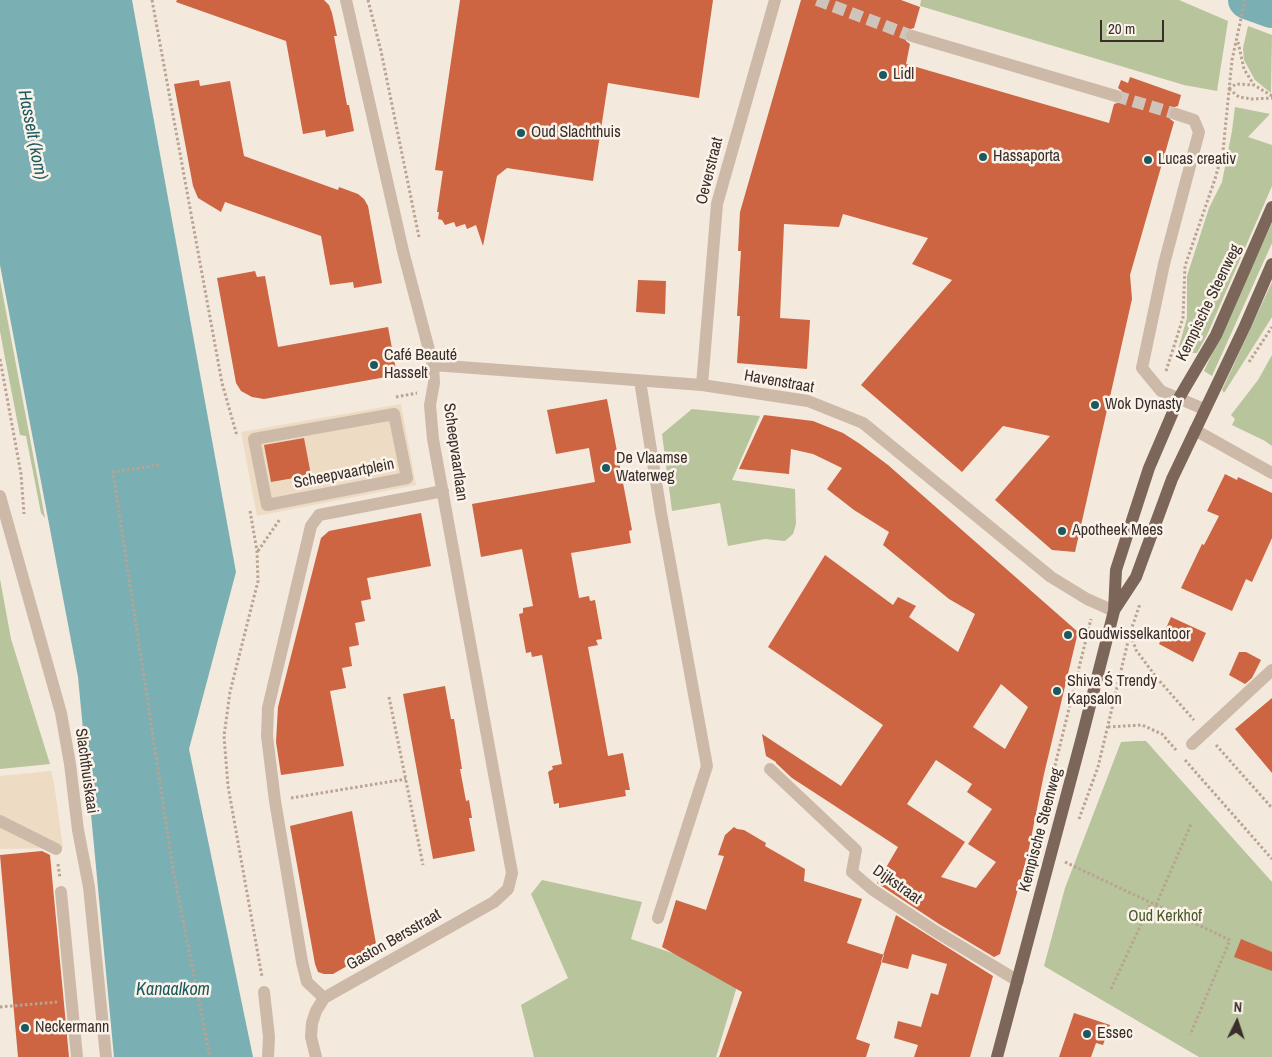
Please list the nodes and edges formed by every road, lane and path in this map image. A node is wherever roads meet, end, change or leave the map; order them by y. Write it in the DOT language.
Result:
graph roads {
  1 [pos="152,0"];
  2 [pos="346,0"];
  3 [pos="368,0"];
  4 [pos="775,0"];
  5 [pos="1245,0"];
  6 [pos="912,36"];
  7 [pos="1237,39"];
  8 [pos="1254,85"];
  9 [pos="1228,89"];
  10 [pos="1116,96"];
  11 [pos="1272,97"];
  12 [pos="1176,114"];
  13 [pos="1272,207"];
  14 [pos="420,242"];
  15 [pos="1272,264"];
  16 [pos="0,359"];
  17 [pos="433,365"];
  18 [pos="640,381"];
  19 [pos="702,385"];
  20 [pos="420,386"];
  21 [pos="1161,390"];
  22 [pos="1179,398"];
  23 [pos="389,399"];
  24 [pos="1204,409"];
  25 [pos="1194,430"];
  26 [pos="237,437"];
  27 [pos="159,465"];
  28 [pos="1272,473"];
  29 [pos="443,491"];
  30 [pos="0,496"];
  31 [pos="294,500"];
  32 [pos="249,504"];
  33 [pos="24,520"];
  34 [pos="257,551"];
  35 [pos="1114,611"];
  36 [pos="1272,670"];
  37 [pos="389,697"];
  38 [pos="1108,727"];
  39 [pos="1192,744"];
  40 [pos="770,769"];
  41 [pos="406,779"];
  42 [pos="275,801"];
  43 [pos="0,820"];
  44 [pos="1191,824"];
  45 [pos="56,849"];
  46 [pos="1051,855"];
  47 [pos="1272,859"];
  48 [pos="422,865"];
  49 [pos="511,883"];
  50 [pos="61,892"];
  51 [pos="1150,902"];
  52 [pos="1156,905"];
  53 [pos="658,918"];
  54 [pos="1018,981"];
  55 [pos="1111,989"];
  56 [pos="264,992"];
  57 [pos="324,998"];
  58 [pos="64,1002"];
  59 [pos="0,1007"];
  60 [pos="1190,1035"];
  61 [pos="77,1057"];
  62 [pos="106,1057"];
  63 [pos="210,1057"];
  64 [pos="268,1057"];
  65 [pos="316,1057"];
  66 [pos="997,1057"];
  1 -- 26 [label="path"];
  2 -- 17 [label="street, Scheepvaartlaan"];
  3 -- 14 [label="path"];
  4 -- 19 [label="street, Oeverstraat"];
  5 -- 7 [label="path"];
  6 -- 10 [label="street"];
  7 -- 8 [label="path"];
  7 -- 9 [label="path"];
  8 -- 9 [label="path"];
  8 -- 11 [label="path"];
  9 -- 11 [label="path"];
  9 -- 21 [label="path"];
  12 -- 21 [label="street"];
  13 -- 22 [label="main road, Kempische Steenweg"];
  15 -- 24 [label="main road, Kempische Steenweg"];
  16 -- 33 [label="path"];
  17 -- 18 [label="street, Havenstraat"];
  17 -- 29 [label="street, Scheepvaartlaan"];
  18 -- 19 [label="street, Havenstraat"];
  18 -- 53 [label="street"];
  19 -- 35 [label="street, Havenstraat"];
  20 -- 23 [label="path"];
  21 -- 22 [label="street"];
  22 -- 24 [label="street"];
  22 -- 35 [label="main road, Kempische Steenweg"];
  24 -- 25 [label="main road, Kempische Steenweg"];
  25 -- 28 [label="street"];
  25 -- 35 [label="main road, Kempische Steenweg"];
  27 -- 63 [label="path"];
  29 -- 42 [label="street"];
  29 -- 49 [label="street, Scheepvaartlaan"];
  30 -- 62 [label="street, Slachthuiskaai"];
  31 -- 31 [label="street, Scheepvaartplein"];
  31 -- 34 [label="path"];
  32 -- 34 [label="path"];
  34 -- 56 [label="path"];
  35 -- 46 [label="main road, Kempische Steenweg"];
  36 -- 39 [label="street"];
  37 -- 41 [label="path"];
  38 -- 47 [label="path"];
  40 -- 54 [label="street, Dijkstraat"];
  41 -- 42 [label="path"];
  41 -- 48 [label="path"];
  42 -- 57 [label="street"];
  43 -- 45 [label="street"];
  44 -- 52 [label="path"];
  45 -- 50 [label="path"];
  46 -- 51 [label="path"];
  46 -- 54 [label="main road, Kempische Steenweg"];
  49 -- 57 [label="street, Gaston Bersstraat"];
  50 -- 61 [label="street"];
  51 -- 52 [label="path"];
  51 -- 55 [label="path"];
  52 -- 60 [label="path"];
  54 -- 66 [label="main road, Kempische Steenweg"];
  56 -- 64 [label="street"];
  57 -- 65 [label="street"];
  58 -- 59 [label="path"];
}
